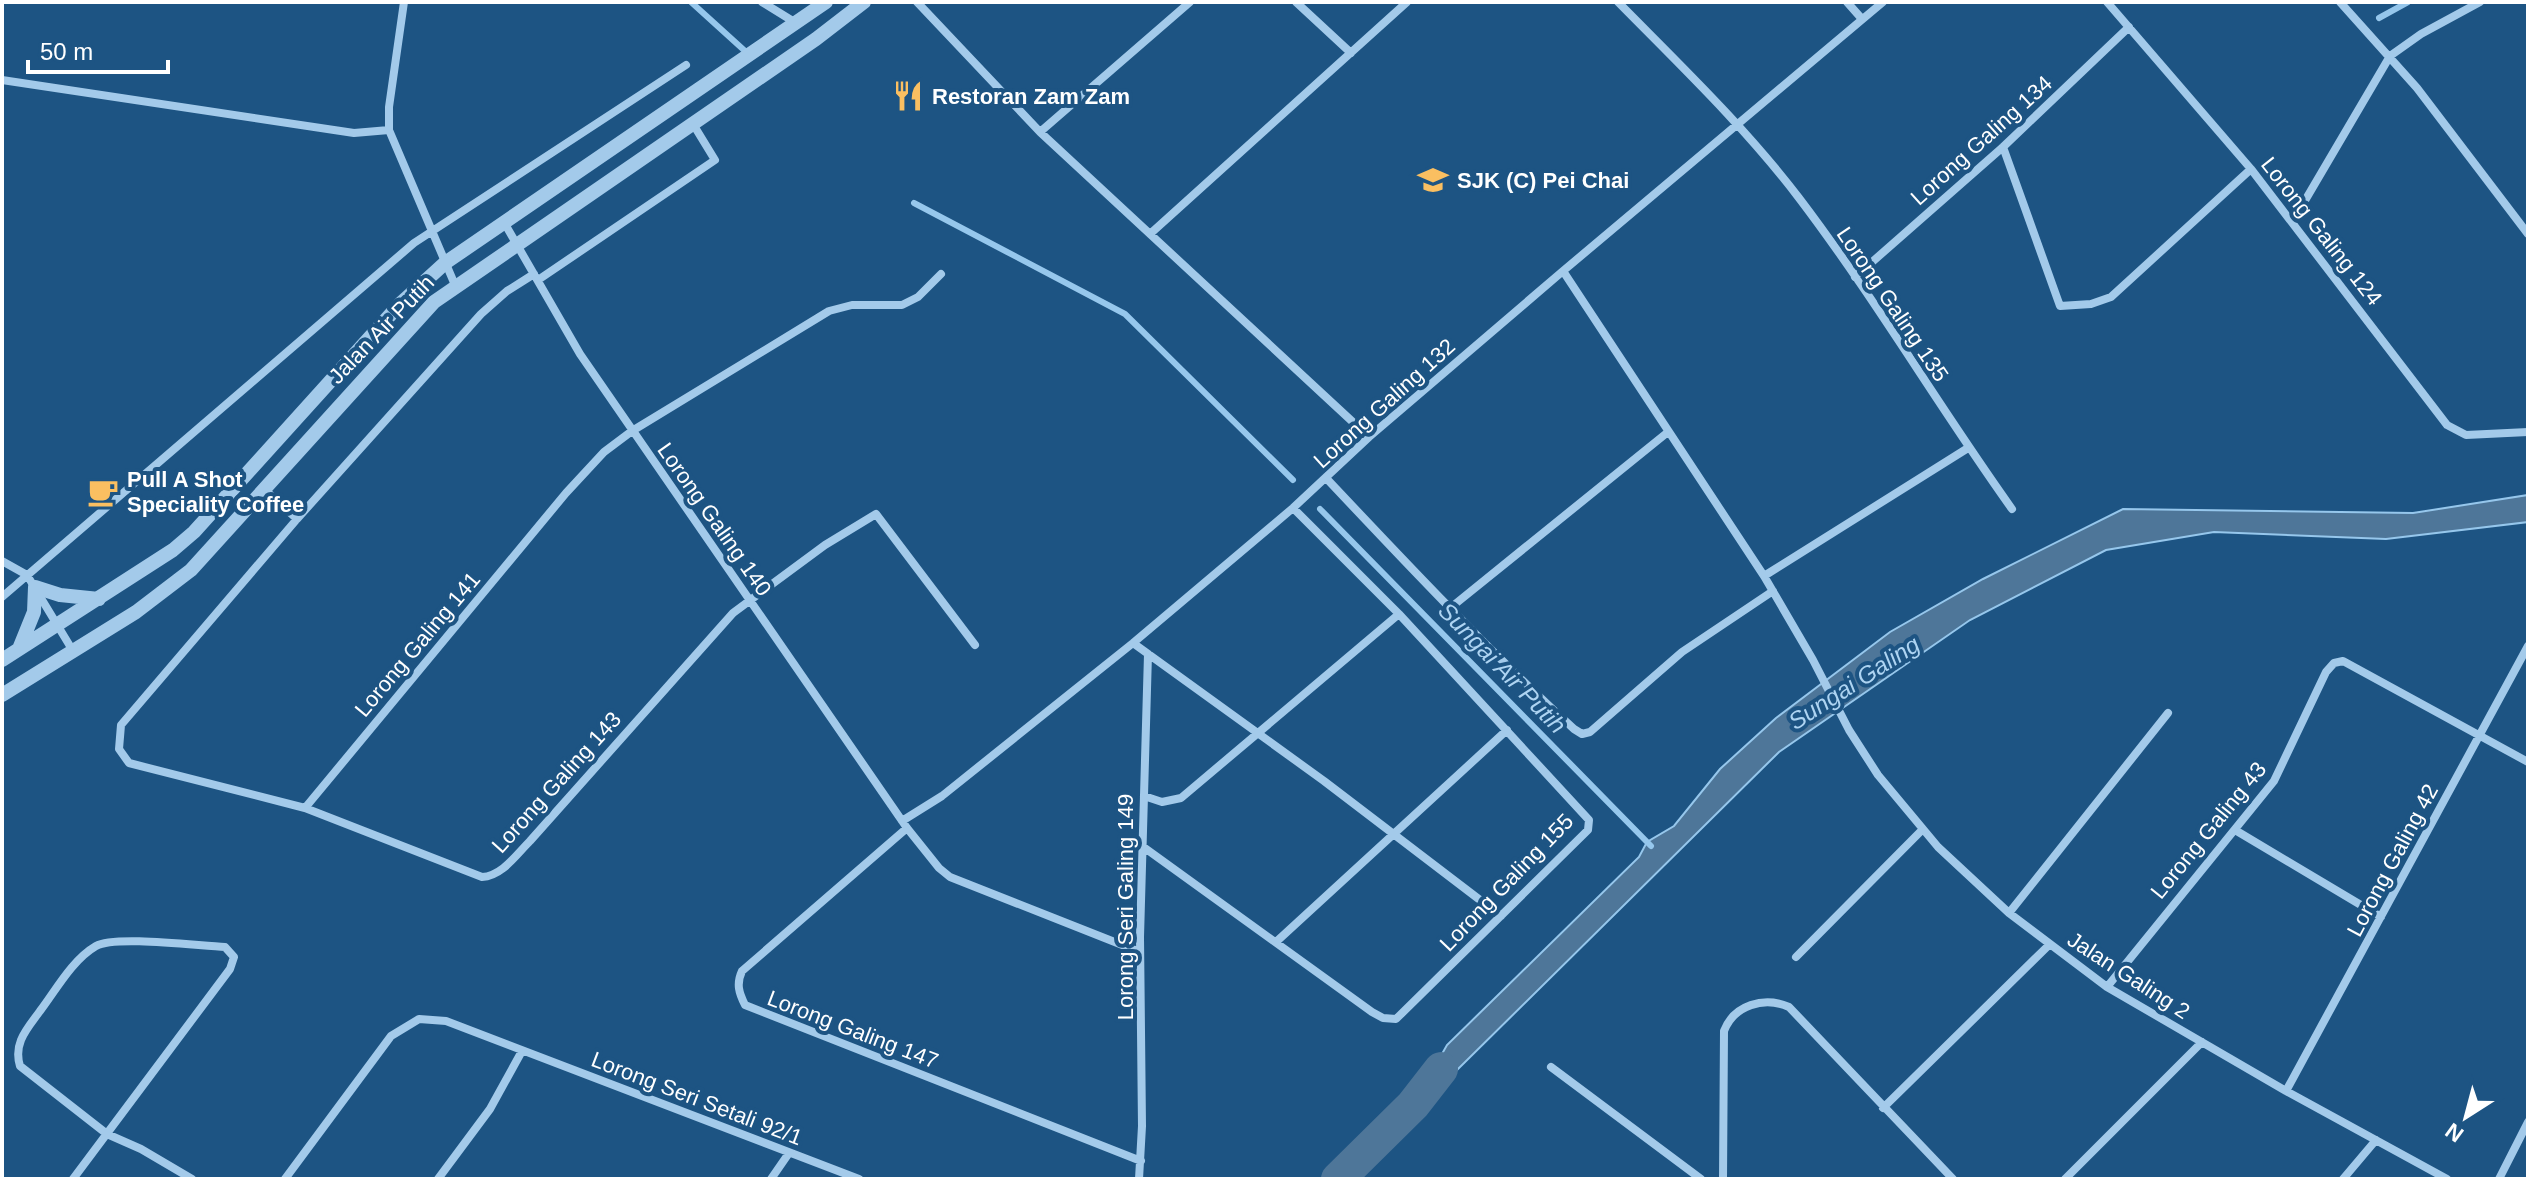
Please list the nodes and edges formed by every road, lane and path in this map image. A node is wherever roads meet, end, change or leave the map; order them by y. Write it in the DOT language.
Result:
graph roads {
  1 [pos="404,2"];
  2 [pos="826,2"];
  3 [pos="864,2"];
  4 [pos="919,2"];
  5 [pos="1190,2"];
  6 [pos="1296,2"];
  7 [pos="1407,2"];
  8 [pos="1618,2"];
  9 [pos="1847,2"];
  10 [pos="1883,2"];
  11 [pos="2107,2"];
  12 [pos="2340,2"];
  13 [pos="2480,2"];
  14 [pos="769,3"];
  15 [pos="1862,19"];
  16 [pos="797,23"];
  17 [pos="2129,27"];
  18 [pos="1351,53"];
  19 [pos="2390,56"];
  20 [pos="686,65"];
  21 [pos="2,80"];
  22 [pos="693,124"];
  23 [pos="1739,124"];
  24 [pos="389,130"];
  25 [pos="1040,132"];
  26 [pos="2003,147"];
  27 [pos="2251,169"];
  28 [pos="2293,221"];
  29 [pos="505,224"];
  30 [pos="430,231"];
  31 [pos="1150,234"];
  32 [pos="2528,234"];
  33 [pos="518,244"];
  34 [pos="445,263"];
  35 [pos="1563,271"];
  36 [pos="941,274"];
  37 [pos="536,277"];
  38 [pos="1855,277"];
  39 [pos="455,285"];
  40 [pos="632,431"];
  41 [pos="1668,432"];
  42 [pos="2528,432"];
  43 [pos="1369,437"];
  44 [pos="1968,448"];
  45 [pos="1326,478"];
  46 [pos="264,489"];
  47 [pos="1293,508"];
  48 [pos="2012,509"];
  49 [pos="297,519"];
  50 [pos="2,561"];
  51 [pos="1764,576"];
  52 [pos="31,581"];
  53 [pos="1773,591"];
  54 [pos="2,597"];
  55 [pos="100,599"];
  56 [pos="748,599"];
  57 [pos="1449,609"];
  58 [pos="1399,614"];
  59 [pos="59,624"];
  60 [pos="1133,643"];
  61 [pos="975,645"];
  62 [pos="2528,646"];
  63 [pos="19,649"];
  64 [pos="73,651"];
  65 [pos="1148,654"];
  66 [pos="2,660"];
  67 [pos="2,695"];
  68 [pos="2168,713"];
  69 [pos="1507,730"];
  70 [pos="1257,732"];
  71 [pos="2479,736"];
  72 [pos="2528,762"];
  73 [pos="1144,796"];
  74 [pos="305,808"];
  75 [pos="904,825"];
  76 [pos="1922,830"];
  77 [pos="2235,830"];
  78 [pos="1396,835"];
  79 [pos="1142,846"];
  80 [pos="2009,913"];
  81 [pos="1501,916"];
  82 [pos="2381,917"];
  83 [pos="1276,942"];
  84 [pos="2049,945"];
  85 [pos="1140,952"];
  86 [pos="1796,957"];
  87 [pos="2107,987"];
  88 [pos="2202,1042"];
  89 [pos="522,1051"];
  90 [pos="1551,1067"];
  91 [pos="2286,1091"];
  92 [pos="1883,1108"];
  93 [pos="2528,1122"];
  94 [pos="107,1134"];
  95 [pos="2376,1140"];
  96 [pos="789,1153"];
  97 [pos="1141,1161"];
  98 [pos="1723,1175"];
  99 [pos="73,1179"];
  100 [pos="192,1179"];
  101 [pos="285,1179"];
  102 [pos="438,1179"];
  103 [pos="771,1179"];
  104 [pos="859,1179"];
  105 [pos="1139,1179"];
  106 [pos="1701,1179"];
  107 [pos="1732,1179"];
  108 [pos="1953,1179"];
  109 [pos="2065,1179"];
  110 [pos="2343,1179"];
  111 [pos="2447,1179"];
  112 [pos="2499,1179"];
  1 -- 24 [label="street"];
  2 -- 16 [label="street, Jalan Air Putih"];
  3 -- 22 [label="street, Jalan Air Putih"];
  4 -- 25 [label="street"];
  5 -- 25 [label="street"];
  6 -- 18 [label="street"];
  7 -- 18 [label="street"];
  8 -- 23 [label="street, Lorong Galing 135"];
  9 -- 15 [label="street"];
  10 -- 15 [label="street, Lorong Galing 132"];
  11 -- 17 [label="street, Lorong Galing 124"];
  12 -- 19 [label="street"];
  13 -- 19 [label="street"];
  14 -- 16 [label="street"];
  15 -- 23 [label="street, Lorong Galing 132"];
  16 -- 29 [label="street, Jalan Air Putih"];
  17 -- 26 [label="street, Lorong Galing 134"];
  17 -- 27 [label="street, Lorong Galing 124"];
  18 -- 31 [label="street"];
  19 -- 28 [label="street"];
  19 -- 32 [label="street"];
  20 -- 30 [label="street"];
  21 -- 24 [label="street"];
  22 -- 33 [label="street, Jalan Air Putih"];
  22 -- 37 [label="street"];
  23 -- 35 [label="street, Lorong Galing 132"];
  23 -- 38 [label="street, Lorong Galing 135"];
  24 -- 30 [label="street"];
  25 -- 31 [label="street"];
  26 -- 27 [label="street"];
  26 -- 38 [label="street, Lorong Galing 134"];
  27 -- 28 [label="street, Lorong Galing 124"];
  28 -- 42 [label="street, Lorong Galing 124"];
  29 -- 33 [label="street, Lorong Galing 140"];
  29 -- 34 [label="street, Jalan Air Putih"];
  30 -- 34 [label="street"];
  30 -- 52 [label="street"];
  31 -- 43 [label="street"];
  33 -- 37 [label="street, Lorong Galing 140"];
  33 -- 39 [label="street, Jalan Air Putih"];
  34 -- 39 [label="street"];
  34 -- 55 [label="street, Jalan Air Putih"];
  35 -- 41 [label="street, Jalan Galing 2"];
  35 -- 43 [label="street, Lorong Galing 132"];
  36 -- 40 [label="street, Lorong Galing 141"];
  37 -- 40 [label="street, Lorong Galing 140"];
  37 -- 49 [label="street"];
  38 -- 44 [label="street, Lorong Galing 135"];
  39 -- 46 [label="street, Jalan Air Putih"];
  40 -- 56 [label="street, Lorong Galing 140"];
  40 -- 74 [label="street, Lorong Galing 141"];
  41 -- 51 [label="street, Jalan Galing 2"];
  41 -- 57 [label="street"];
  43 -- 45 [label="street, Lorong Galing 132"];
  44 -- 48 [label="street, Lorong Galing 135"];
  44 -- 51 [label="street"];
  45 -- 47 [label="street, Lorong Galing 132"];
  45 -- 57 [label="street"];
  46 -- 49 [label="street"];
  46 -- 64 [label="street, Jalan Air Putih"];
  47 -- 58 [label="street, Lorong Galing 155"];
  47 -- 60 [label="street, Lorong Galing 132"];
  49 -- 74 [label="street"];
  50 -- 52 [label="street"];
  51 -- 53 [label="street, Jalan Galing 2"];
  52 -- 54 [label="street"];
  52 -- 55 [label="street"];
  52 -- 59 [label="street"];
  52 -- 63 [label="street"];
  53 -- 57 [label="street"];
  53 -- 76 [label="street, Jalan Galing 2"];
  55 -- 59 [label="street, Jalan Air Putih"];
  56 -- 61 [label="street"];
  56 -- 74 [label="street, Lorong Galing 143"];
  56 -- 75 [label="street, Lorong Galing 140"];
  58 -- 69 [label="street, Lorong Galing 155"];
  58 -- 70 [label="street"];
  59 -- 63 [label="street, Jalan Air Putih"];
  59 -- 64 [label="street"];
  60 -- 65 [label="street"];
  60 -- 75 [label="street, Lorong Galing 132"];
  62 -- 71 [label="street, Lorong Galing 42"];
  63 -- 66 [label="street, Jalan Air Putih"];
  64 -- 67 [label="street, Jalan Air Putih"];
  65 -- 70 [label="street"];
  65 -- 73 [label="street, Lorong Seri Galing 149"];
  68 -- 80 [label="street"];
  69 -- 78 [label="street"];
  69 -- 81 [label="street, Lorong Galing 155"];
  70 -- 73 [label="street"];
  70 -- 78 [label="street"];
  71 -- 72 [label="street"];
  71 -- 77 [label="street, Lorong Galing 43"];
  71 -- 82 [label="street, Lorong Galing 42"];
  73 -- 79 [label="street, Lorong Seri Galing 149"];
  75 -- 85 [label="street, Lorong Galing 140"];
  75 -- 97 [label="street, Lorong Galing 147"];
  76 -- 80 [label="street, Jalan Galing 2"];
  76 -- 86 [label="street"];
  77 -- 82 [label="street"];
  77 -- 87 [label="street, Lorong Galing 43"];
  78 -- 81 [label="street"];
  78 -- 83 [label="street"];
  79 -- 83 [label="street, Lorong Galing 155"];
  79 -- 85 [label="street, Lorong Seri Galing 149"];
  80 -- 84 [label="street, Jalan Galing 2"];
  81 -- 83 [label="street, Lorong Galing 155"];
  82 -- 91 [label="street, Lorong Galing 42"];
  84 -- 87 [label="street, Jalan Galing 2"];
  84 -- 92 [label="street"];
  85 -- 97 [label="street, Lorong Seri Galing 149"];
  87 -- 88 [label="street, Jalan Galing 2"];
  88 -- 91 [label="street, Jalan Galing 2"];
  88 -- 109 [label="street"];
  89 -- 96 [label="street, Lorong Seri Setali 92/1"];
  89 -- 101 [label="street, Lorong Seri Setali 92/1"];
  89 -- 102 [label="street"];
  90 -- 106 [label="street"];
  91 -- 95 [label="street, Jalan Galing 2"];
  92 -- 98 [label="street"];
  92 -- 108 [label="street"];
  93 -- 112 [label="street"];
  94 -- 94 [label="street"];
  94 -- 99 [label="street"];
  94 -- 100 [label="street"];
  95 -- 110 [label="street"];
  95 -- 111 [label="street, Jalan Galing 2"];
  96 -- 103 [label="street"];
  96 -- 104 [label="street, Lorong Seri Setali 92/1"];
  97 -- 105 [label="street, Lorong Seri Galing 149"];
  98 -- 107 [label="street"];
}
